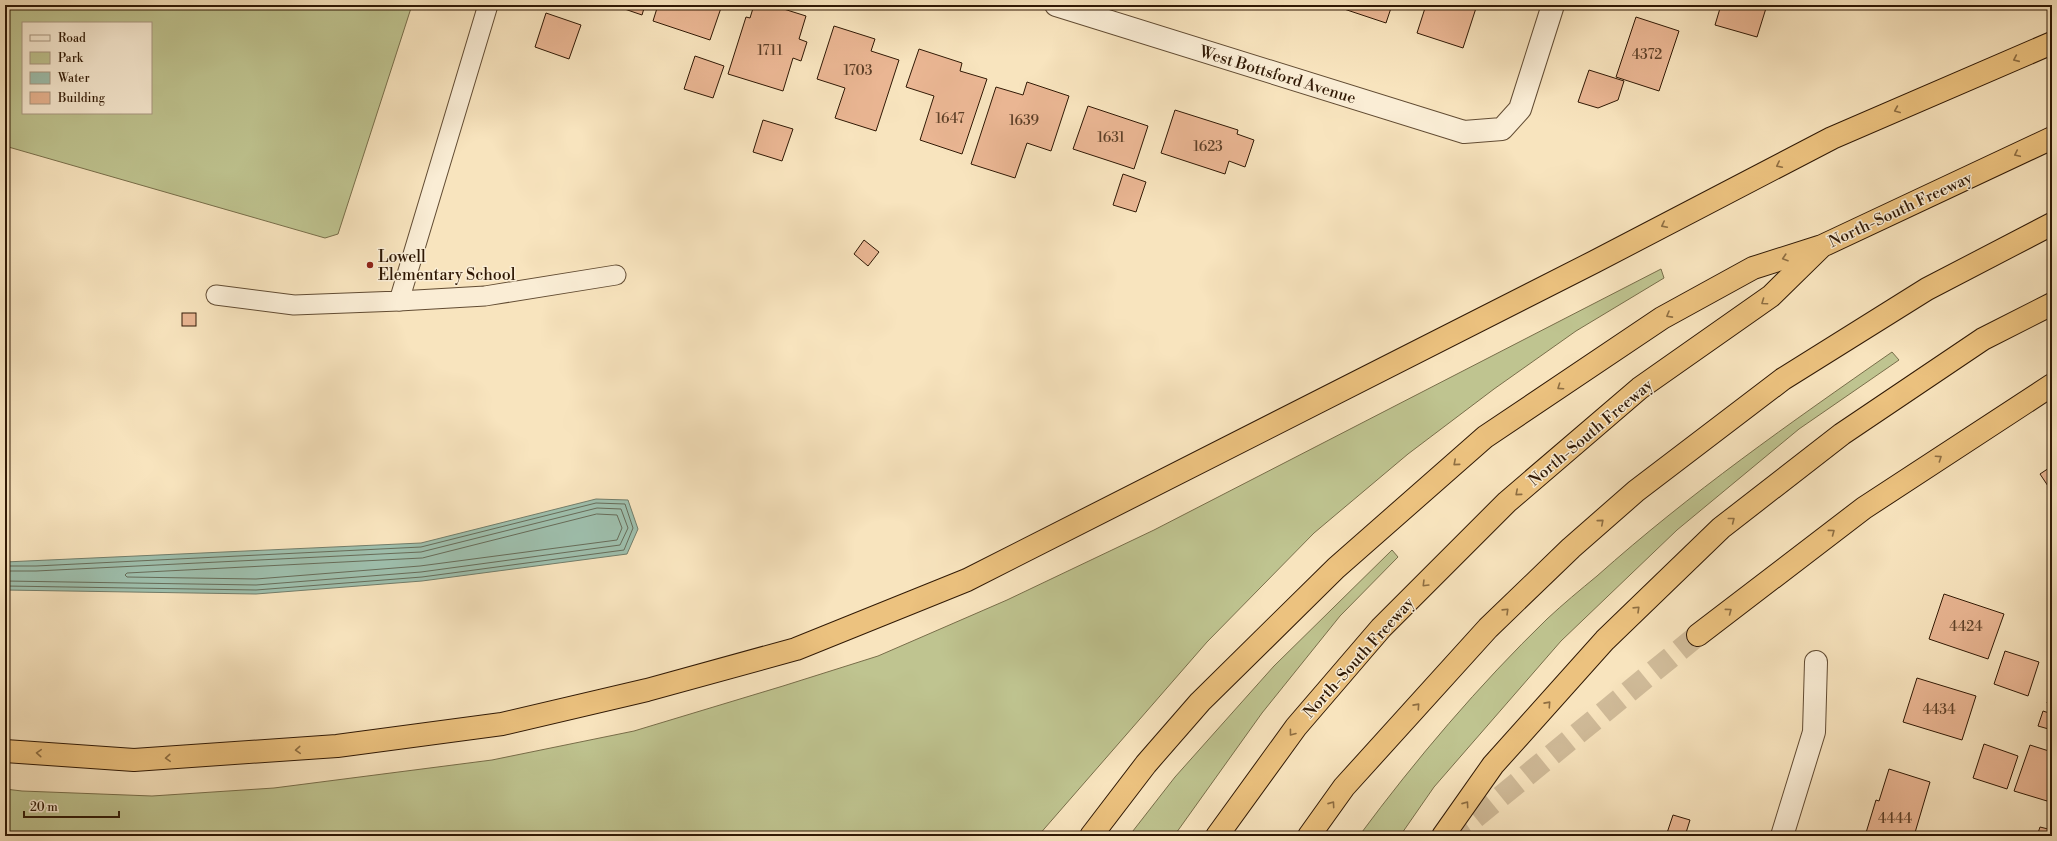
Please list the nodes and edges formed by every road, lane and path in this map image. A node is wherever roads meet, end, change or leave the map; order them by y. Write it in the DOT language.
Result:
graph roads {
  1 [pos="488,5"];
  2 [pos="1056,5"];
  3 [pos="1553,5"];
  4 [pos="2052,43"];
  5 [pos="2052,138"];
  6 [pos="2052,224"];
  7 [pos="1822,246"];
  8 [pos="616,275"];
  9 [pos="216,295"];
  10 [pos="399,300"];
  11 [pos="2052,304"];
  12 [pos="2052,385"];
  13 [pos="1698,634"];
  14 [pos="1816,662"];
  15 [pos="5,751"];
  16 [pos="1091,836"];
  17 [pos="1217,836"];
  18 [pos="1309,836"];
  19 [pos="1443,836"];
  20 [pos="1782,836"];
  1 -- 10 [label="lane"];
  2 -- 3 [label="street, West Bottsford Avenue"];
  4 -- 15 [label="highway, one-way"];
  5 -- 7 [label="highway, North-South Freeway, one-way"];
  18 -- 6 [label="highway, one-way"];
  7 -- 16 [label="highway, one-way"];
  7 -- 17 [label="highway, North-South Freeway, one-way"];
  8 -- 10 [label="lane"];
  9 -- 10 [label="lane"];
  19 -- 11 [label="highway, one-way"];
  13 -- 12 [label="highway, one-way"];
  14 -- 20 [label="street"];
}
